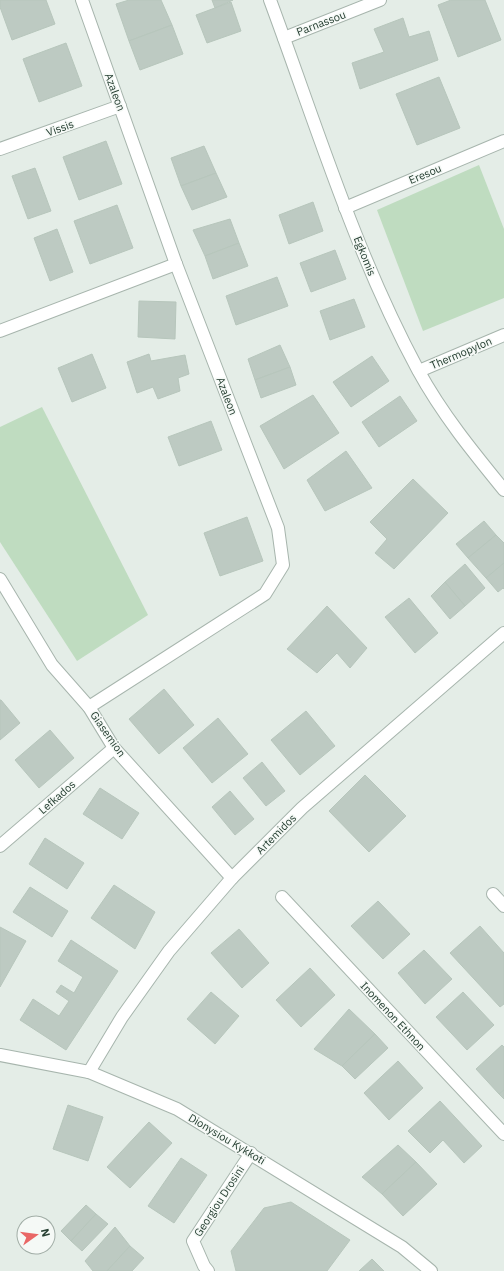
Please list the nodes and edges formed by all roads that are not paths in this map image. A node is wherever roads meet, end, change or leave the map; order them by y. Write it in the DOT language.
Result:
graph roads {
  1 [pos="82,0"];
  2 [pos="270,0"];
  3 [pos="380,0"];
  4 [pos="284,38"];
  5 [pos="120,106"];
  6 [pos="504,141"];
  7 [pos="0,149"];
  8 [pos="345,208"];
  9 [pos="176,264"];
  10 [pos="0,332"];
  11 [pos="504,335"];
  12 [pos="418,371"];
  13 [pos="504,490"];
  14 [pos="0,579"];
  15 [pos="504,633"];
  16 [pos="89,707"];
  17 [pos="114,748"];
  18 [pos="0,846"];
  19 [pos="232,878"];
  20 [pos="493,894"];
  21 [pos="282,897"];
  22 [pos="504,906"];
  23 [pos="0,1055"];
  24 [pos="89,1072"];
  25 [pos="504,1134"];
  26 [pos="251,1153"];
  27 [pos="208,1271"];
  28 [pos="431,1271"];
  1 -- 5 [label="street, Azaleon"];
  2 -- 4 [label="street, Egkomis"];
  3 -- 4 [label="street, Parnassou"];
  4 -- 8 [label="street, Egkomis"];
  5 -- 7 [label="street, Vissis"];
  5 -- 9 [label="street, Azaleon"];
  6 -- 8 [label="street, Eresou"];
  8 -- 12 [label="street, Egkomis"];
  9 -- 10 [label="street"];
  9 -- 16 [label="street, Azaleon"];
  11 -- 12 [label="street, Thermopylon"];
  12 -- 13 [label="street, Egkomis"];
  14 -- 16 [label="street, Giasemion"];
  15 -- 19 [label="street, Artemidos"];
  16 -- 17 [label="street, Giasemion"];
  17 -- 18 [label="street, Lefkados"];
  17 -- 19 [label="street, Giasemion"];
  19 -- 24 [label="street, Artemidos"];
  20 -- 22 [label="street"];
  21 -- 25 [label="street, Inomenon Ethnon"];
  23 -- 24 [label="street, Dionysiou Kykkoti"];
  24 -- 26 [label="street, Dionysiou Kykkoti"];
  26 -- 27 [label="street, Georgiou Drosini"];
  26 -- 28 [label="street, Dionysiou Kykkoti"];
}
